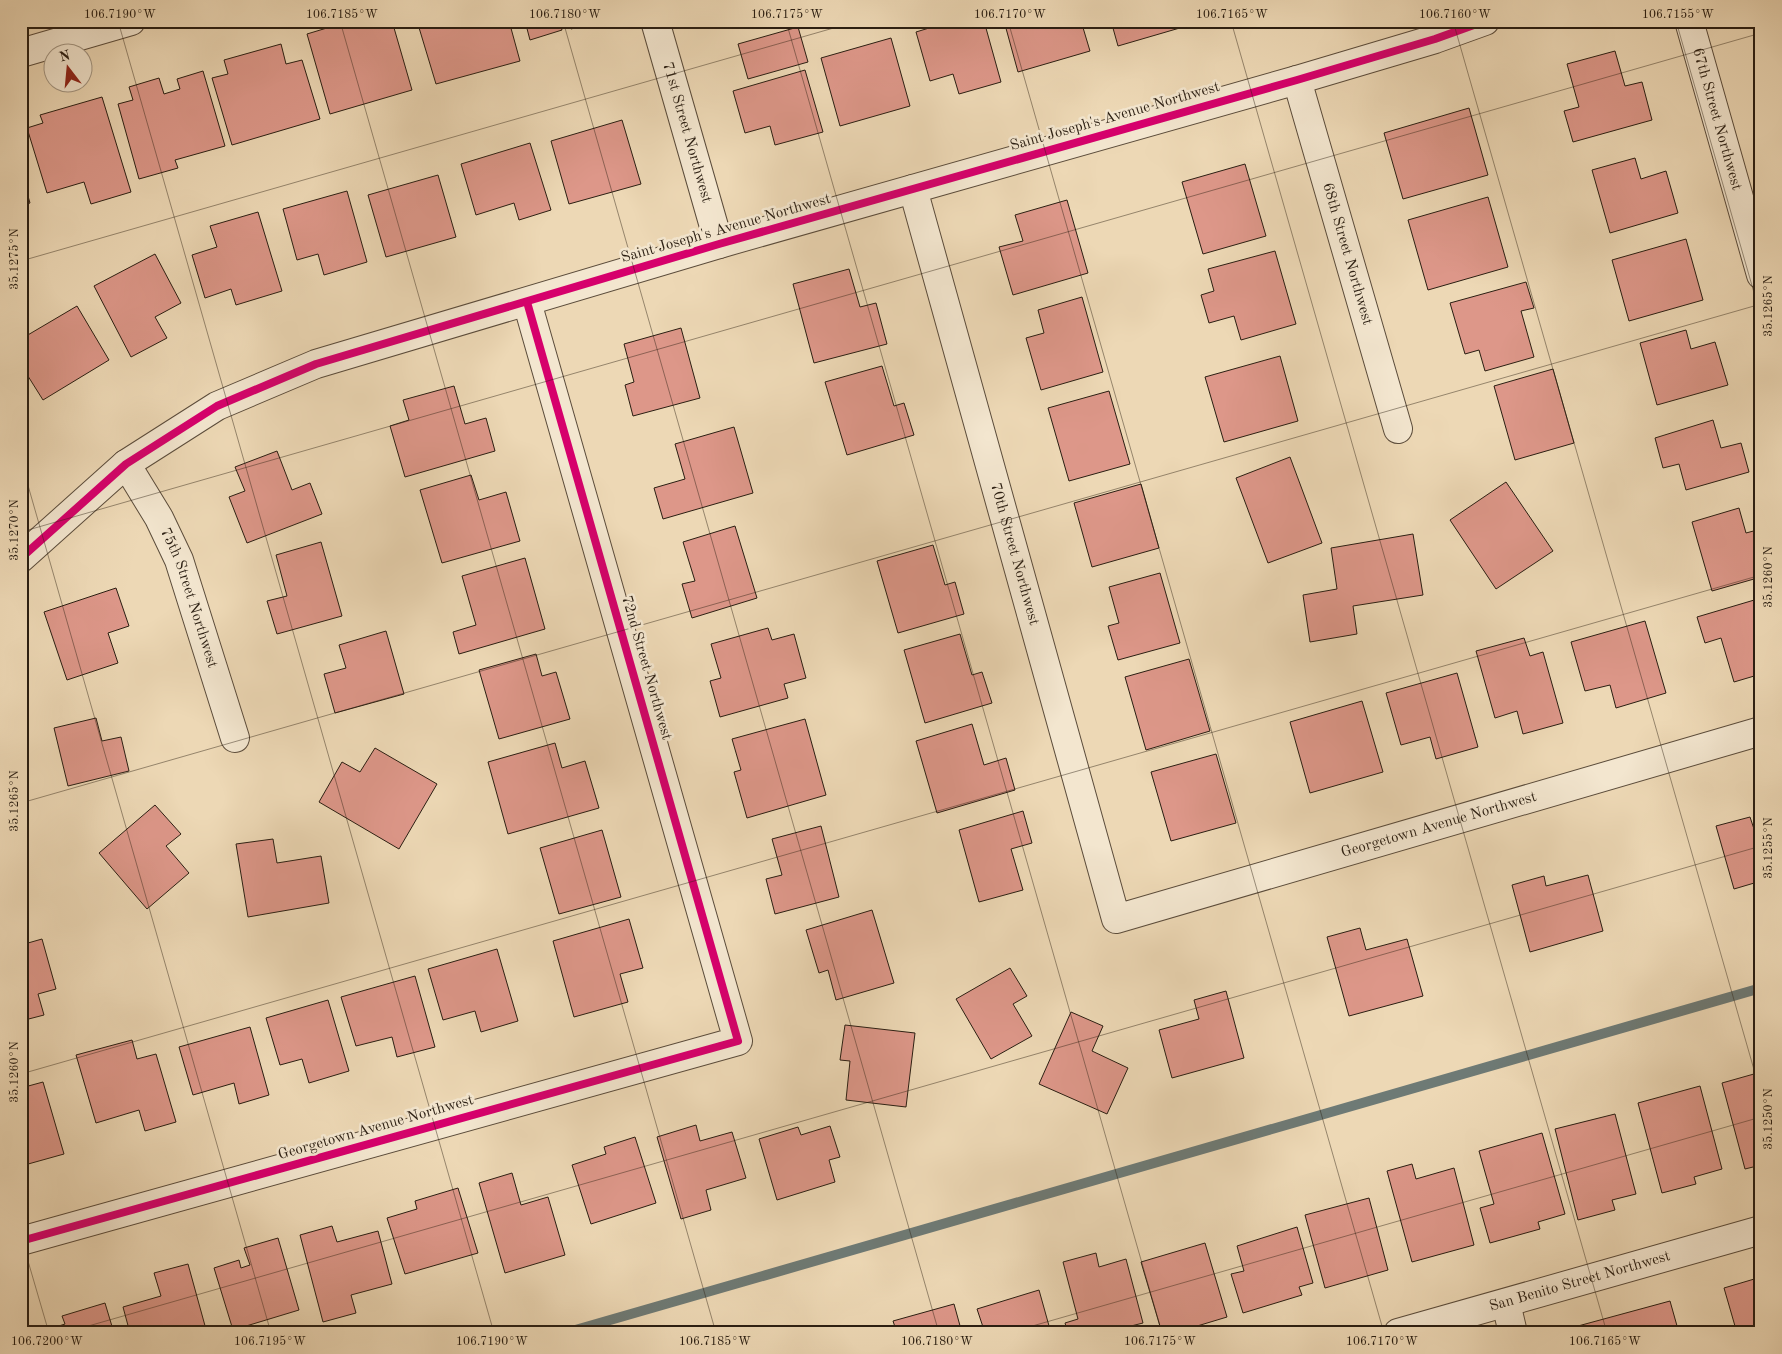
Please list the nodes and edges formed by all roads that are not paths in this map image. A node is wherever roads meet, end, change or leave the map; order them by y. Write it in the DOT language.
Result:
graph roads {
  1 [pos="131,21"];
  2 [pos="655,21"];
  3 [pos="1485,21"];
  4 [pos="1689,21"];
  5 [pos="21,53"];
  6 [pos="1297,80"];
  7 [pos="913,189"];
  8 [pos="720,244"];
  9 [pos="1761,275"];
  10 [pos="527,302"];
  11 [pos="1398,429"];
  12 [pos="126,464"];
  13 [pos="21,558"];
  14 [pos="1761,731"];
  15 [pos="235,738"];
  16 [pos="1116,919"];
  17 [pos="738,1041"];
  18 [pos="1761,1230"];
  19 [pos="21,1241"];
  20 [pos="1506,1303"];
  21 [pos="1398,1333"];
  22 [pos="1513,1333"];
  1 -- 5 [label="street"];
  2 -- 8 [label="street, 71st Street Northwest"];
  3 -- 6 [label="street, Saint Joseph's Avenue Northwest"];
  4 -- 9 [label="street, 67th Street Northwest"];
  6 -- 7 [label="street, Saint Joseph's Avenue Northwest"];
  6 -- 11 [label="street, 68th Street Northwest"];
  7 -- 8 [label="street, Saint Joseph's Avenue Northwest"];
  7 -- 16 [label="street, 70th Street Northwest"];
  8 -- 10 [label="street, Saint Joseph's Avenue Northwest"];
  10 -- 12 [label="street, Saint Joseph's Avenue Northwest"];
  10 -- 17 [label="street, 72nd Street Northwest"];
  12 -- 13 [label="street, Saint Joseph's Avenue Northwest"];
  12 -- 15 [label="street, 75th Street Northwest"];
  14 -- 16 [label="street, Georgetown Avenue Northwest"];
  17 -- 19 [label="street, Georgetown Avenue Northwest"];
  18 -- 20 [label="street, San Benito Street Northwest"];
  20 -- 21 [label="street, San Benito Street Northwest"];
  20 -- 22 [label="street"];
}
